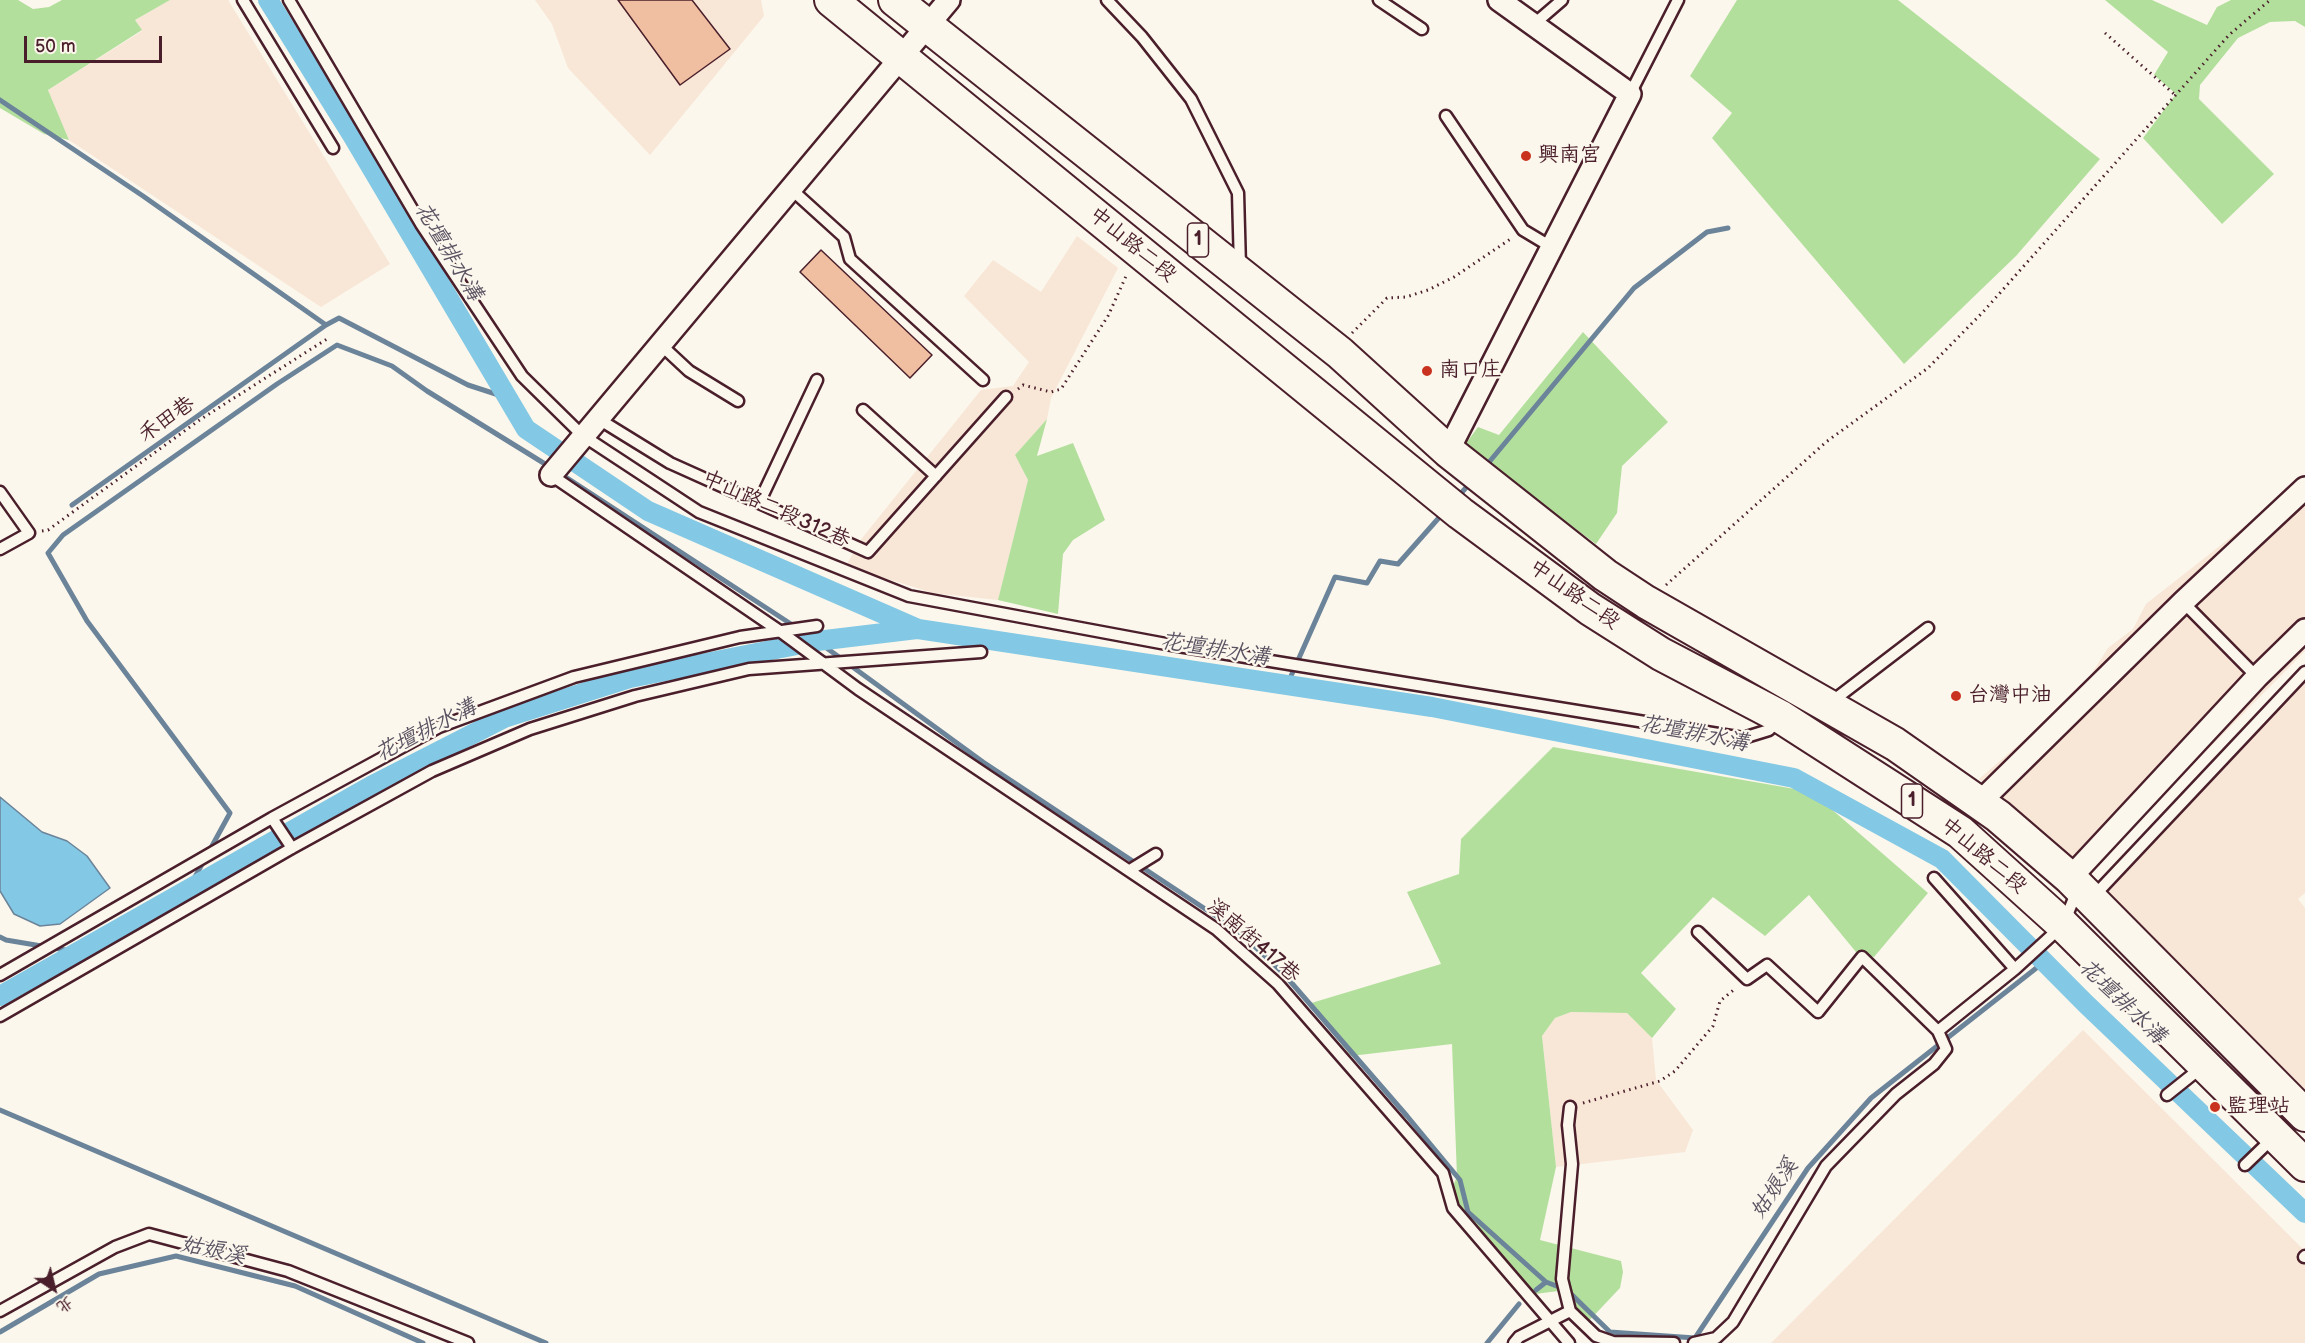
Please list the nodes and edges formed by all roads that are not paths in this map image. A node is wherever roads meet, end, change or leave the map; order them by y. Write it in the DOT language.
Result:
graph roads {
  1 [pos="243,0"];
  2 [pos="289,0"];
  3 [pos="831,0"];
  4 [pos="895,0"];
  5 [pos="949,0"];
  6 [pos="1107,0"];
  7 [pos="1379,0"];
  8 [pos="1499,0"];
  9 [pos="1562,0"];
  10 [pos="1678,0"];
  11 [pos="1533,25"];
  12 [pos="1422,29"];
  13 [pos="915,42"];
  14 [pos="1630,94"];
  15 [pos="1446,116"];
  16 [pos="333,148"];
  17 [pos="791,189"];
  18 [pos="1553,248"];
  19 [pos="1240,273"];
  20 [pos="660,344"];
  21 [pos="1340,353"];
  22 [pos="817,380"];
  23 [pos="983,380"];
  24 [pos="1006,397"];
  25 [pos="1316,397"];
  26 [pos="738,401"];
  27 [pos="863,410"];
  28 [pos="597,418"];
  29 [pos="582,435"];
  30 [pos="1454,456"];
  31 [pos="551,475"];
  32 [pos="936,476"];
  33 [pos="2305,488"];
  34 [pos="0,492"];
  35 [pos="759,503"];
  36 [pos="0,549"];
  37 [pos="2183,602"];
  38 [pos="817,626"];
  39 [pos="1928,628"];
  40 [pos="2305,630"];
  41 [pos="781,632"];
  42 [pos="981,652"];
  43 [pos="822,662"];
  44 [pos="2305,672"];
  45 [pos="2257,677"];
  46 [pos="1827,706"];
  47 [pos="1781,717"];
  48 [pos="1979,803"];
  49 [pos="272,818"];
  50 [pos="292,848"];
  51 [pos="1156,854"];
  52 [pos="1130,870"];
  53 [pos="1934,878"];
  54 [pos="2080,888"];
  55 [pos="1698,932"];
  56 [pos="2054,934"];
  57 [pos="2014,969"];
  58 [pos="0,975"];
  59 [pos="0,1016"];
  60 [pos="1938,1031"];
  61 [pos="2204,1065"];
  62 [pos="2168,1095"];
  63 [pos="1570,1107"];
  64 [pos="2305,1115"];
  65 [pos="2275,1135"];
  66 [pos="2245,1165"];
  67 [pos="2305,1165"];
  68 [pos="0,1311"];
  69 [pos="1570,1311"];
  70 [pos="1551,1322"];
  71 [pos="468,1343"];
  72 [pos="1514,1343"];
  73 [pos="1569,1343"];
  74 [pos="1674,1343"];
  75 [pos="1694,1343"];
  1 -- 16 [label="lane"];
  2 -- 29 [label="lane"];
  3 -- 13 [label="main road, 中山路二段 / 1"];
  4 -- 13 [label="main road, 中山路二段 / 1"];
  5 -- 13 [label="street"];
  6 -- 19 [label="lane"];
  7 -- 12 [label="lane"];
  8 -- 11 [label="street"];
  9 -- 11 [label="lane"];
  10 -- 14 [label="lane"];
  11 -- 14 [label="street"];
  13 -- 17 [label="street"];
  13 -- 19 [label="main road, 中山路二段 / 1"];
  13 -- 25 [label="main road, 中山路二段 / 1"];
  14 -- 18 [label="street"];
  15 -- 18 [label="lane"];
  17 -- 20 [label="street"];
  17 -- 23 [label="lane"];
  18 -- 30 [label="street"];
  19 -- 21 [label="main road, 中山路二段 / 1"];
  20 -- 26 [label="lane"];
  20 -- 28 [label="street"];
  21 -- 25 [label="main road"];
  21 -- 30 [label="main road, 中山路二段 / 1"];
  22 -- 35 [label="lane"];
  24 -- 32 [label="lane, 中山路二段312巷"];
  25 -- 47 [label="main road, 中山路二段 / 1"];
  27 -- 32 [label="lane"];
  28 -- 29 [label="street"];
  28 -- 35 [label="lane, 中山路二段312巷"];
  29 -- 31 [label="street"];
  29 -- 47 [label="lane"];
  30 -- 46 [label="main road, 中山路二段 / 1"];
  31 -- 41 [label="lane, 溪南街417巷"];
  32 -- 35 [label="lane, 中山路二段312巷"];
  33 -- 37 [label="street"];
  34 -- 36 [label="lane"];
  37 -- 45 [label="lane"];
  37 -- 48 [label="street"];
  38 -- 41 [label="lane"];
  39 -- 46 [label="lane"];
  40 -- 45 [label="street"];
  41 -- 43 [label="lane, 溪南街417巷"];
  41 -- 49 [label="lane"];
  42 -- 43 [label="lane"];
  43 -- 50 [label="lane"];
  43 -- 52 [label="lane, 溪南街417巷"];
  44 -- 54 [label="lane"];
  45 -- 54 [label="street"];
  46 -- 48 [label="main road, 中山路二段 / 1"];
  47 -- 56 [label="main road, 中山路二段 / 1"];
  48 -- 54 [label="main road, 中山路二段 / 1"];
  49 -- 50 [label="lane"];
  49 -- 58 [label="lane"];
  50 -- 59 [label="lane"];
  51 -- 52 [label="lane"];
  52 -- 70 [label="lane, 溪南街417巷"];
  53 -- 57 [label="lane"];
  54 -- 56 [label="lane"];
  54 -- 64 [label="main road, 中山路二段 / 1"];
  55 -- 60 [label="lane"];
  56 -- 57 [label="lane"];
  56 -- 61 [label="main road, 中山路二段 / 1"];
  57 -- 60 [label="lane"];
  60 -- 75 [label="lane"];
  61 -- 62 [label="lane"];
  61 -- 65 [label="main road, 中山路二段 / 1"];
  63 -- 69 [label="lane"];
  65 -- 66 [label="lane"];
  65 -- 67 [label="main road, 中山路二段 / 1"];
  68 -- 71 [label="lane"];
  69 -- 70 [label="lane"];
  69 -- 74 [label="lane"];
  70 -- 72 [label="lane"];
  70 -- 73 [label="lane, 溪南街417巷"];
}
